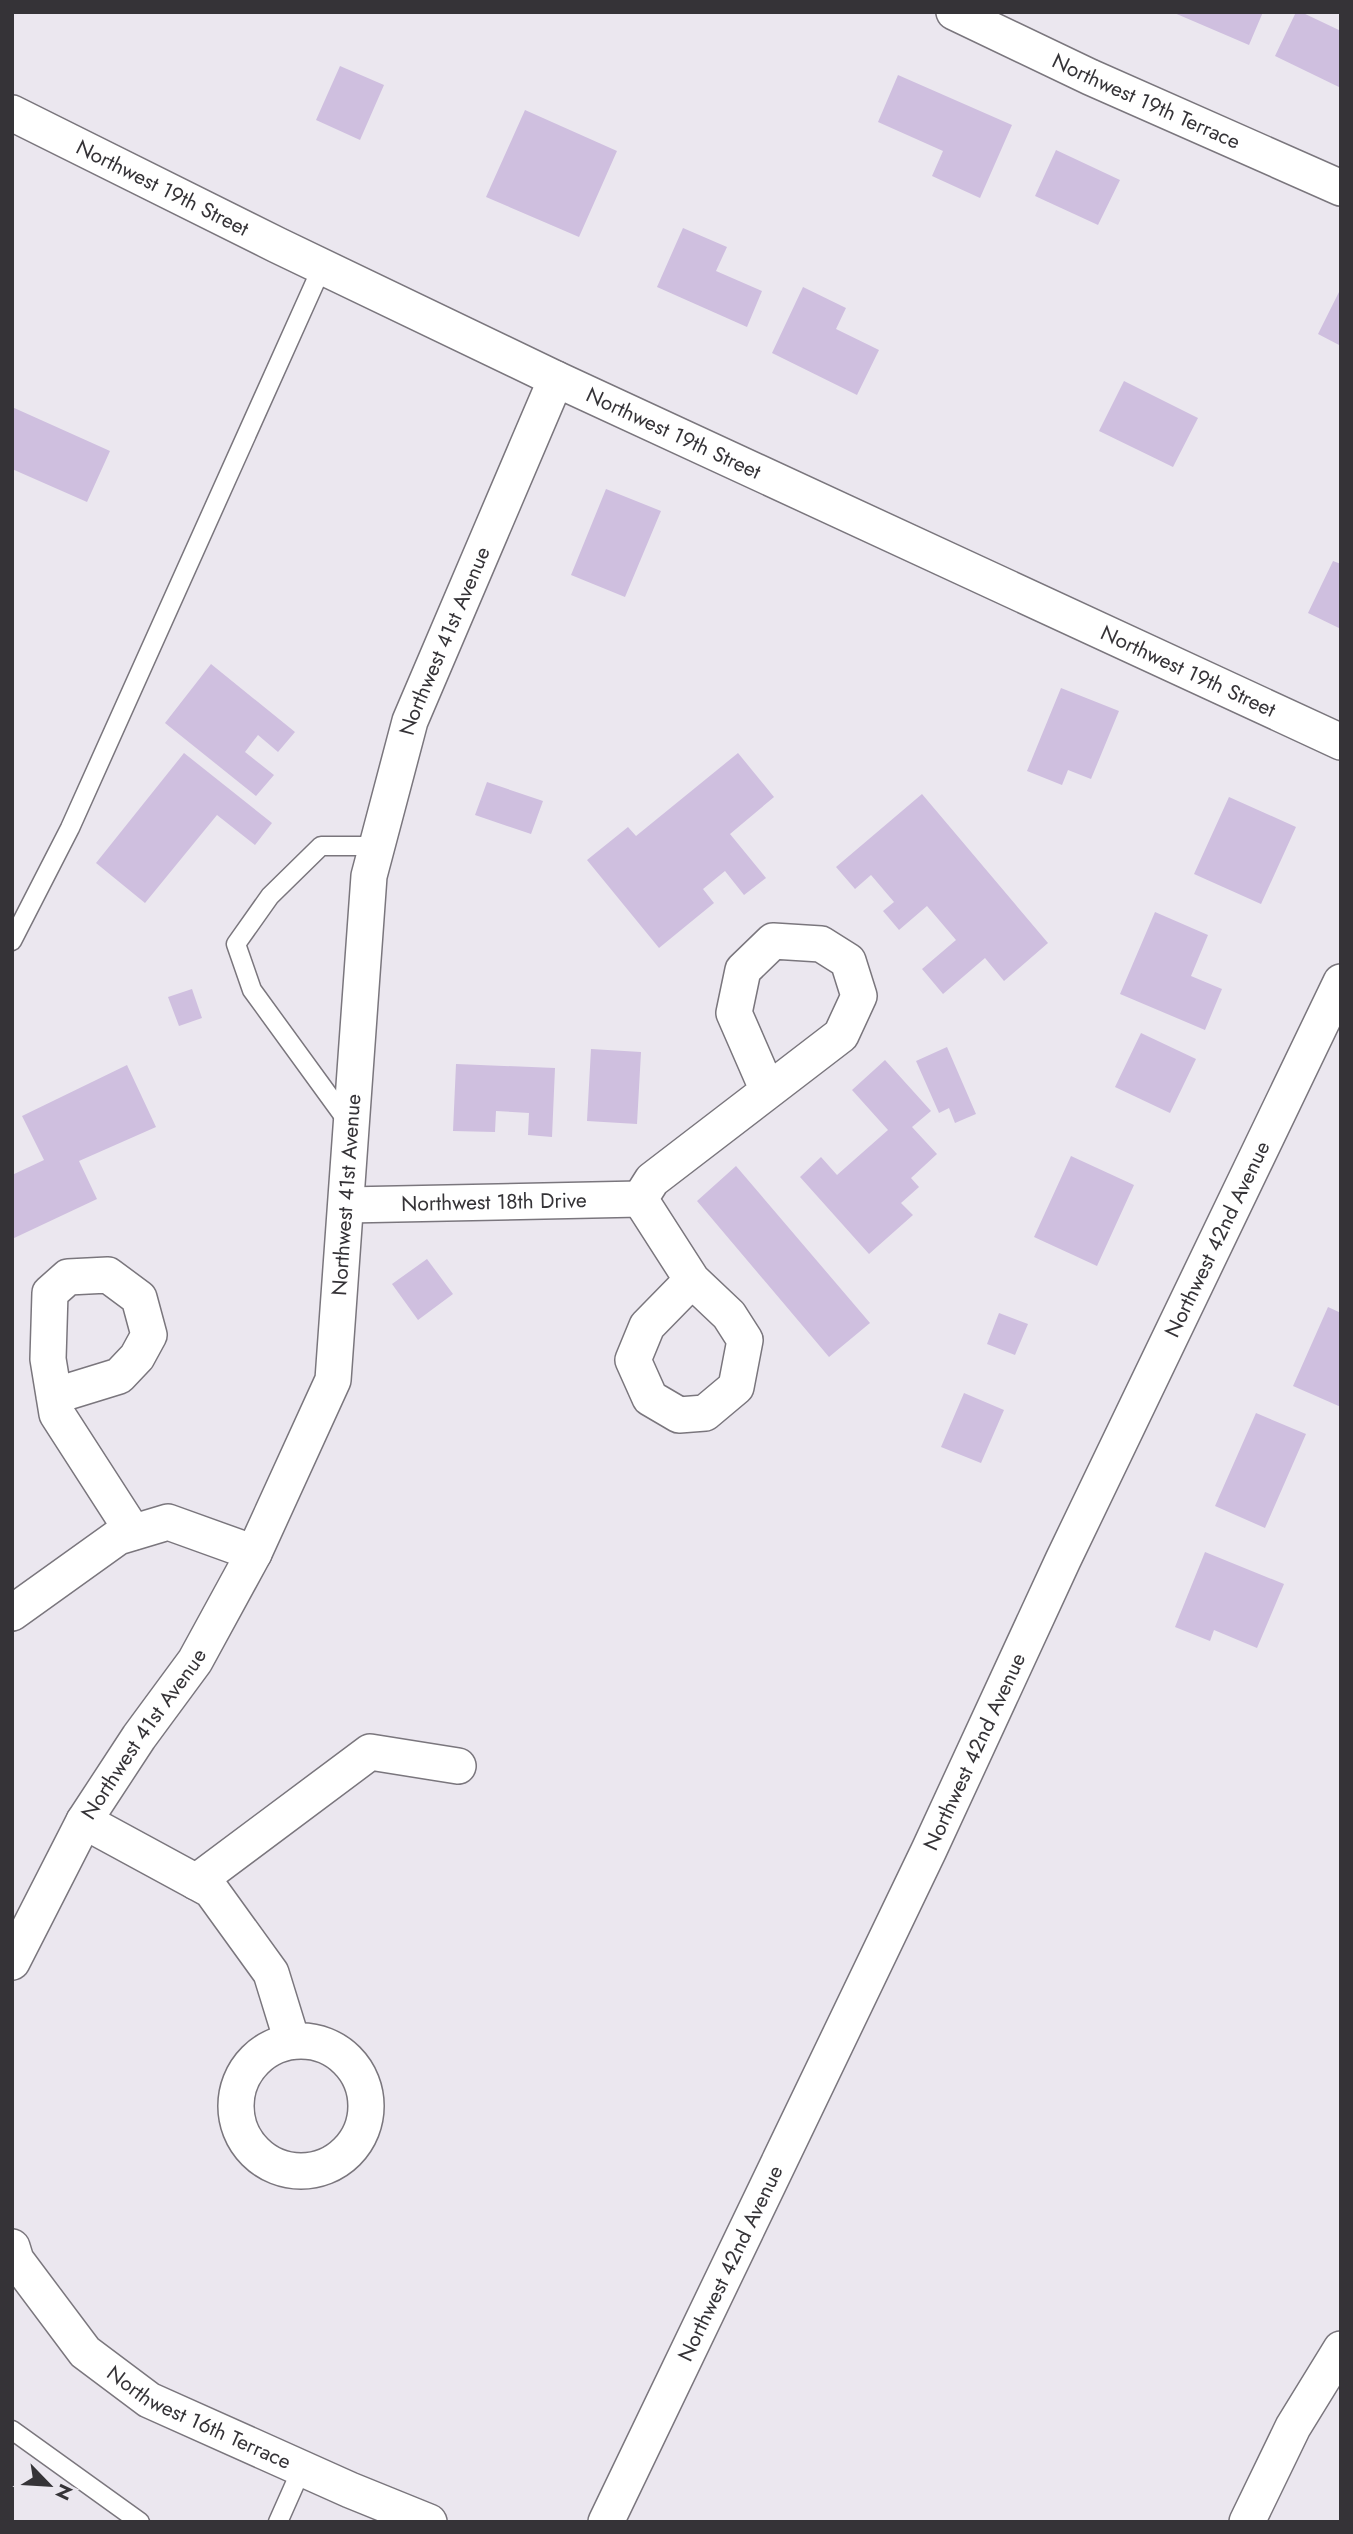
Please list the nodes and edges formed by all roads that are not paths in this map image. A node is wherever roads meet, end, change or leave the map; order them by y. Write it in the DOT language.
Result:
graph roads {
  1 [pos="954,12"];
  2 [pos="12,113"];
  3 [pos="1341,188"];
  4 [pos="322,267"];
  5 [pos="556,379"];
  6 [pos="1341,741"];
  7 [pos="377,846"];
  8 [pos="12,941"];
  9 [pos="1341,982"];
  10 [pos="768,1091"];
  11 [pos="352,1128"];
  12 [pos="640,1199"];
  13 [pos="347,1205"];
  14 [pos="692,1280"];
  15 [pos="54,1396"];
  16 [pos="133,1532"];
  17 [pos="254,1553"];
  18 [pos="12,1613"];
  19 [pos="458,1766"];
  20 [pos="84,1821"];
  21 [pos="196,1882"];
  22 [pos="12,1962"];
  23 [pos="292,2041"];
  24 [pos="13,2257"];
  25 [pos="1341,2349"];
  26 [pos="12,2430"];
  27 [pos="302,2468"];
  28 [pos="140,2522"];
  29 [pos="278,2522"];
  30 [pos="429,2522"];
  31 [pos="606,2522"];
  32 [pos="1247,2522"];
  1 -- 3 [label="street, Northwest 19th Terrace"];
  2 -- 4 [label="street, Northwest 19th Street"];
  4 -- 5 [label="street, Northwest 19th Street"];
  4 -- 8 [label="lane"];
  5 -- 6 [label="street, Northwest 19th Street"];
  5 -- 7 [label="street, Northwest 41st Avenue"];
  7 -- 11 [label="street, Northwest 41st Avenue"];
  7 -- 11 [label="lane"];
  9 -- 31 [label="street, Northwest 42nd Avenue"];
  10 -- 12 [label="street"];
  11 -- 13 [label="street, Northwest 41st Avenue"];
  12 -- 13 [label="street, Northwest 18th Drive"];
  12 -- 14 [label="street"];
  13 -- 17 [label="street, Northwest 41st Avenue"];
  15 -- 16 [label="street"];
  16 -- 17 [label="street"];
  16 -- 18 [label="street"];
  17 -- 20 [label="street, Northwest 41st Avenue"];
  19 -- 21 [label="street"];
  20 -- 21 [label="street"];
  20 -- 22 [label="street, Northwest 41st Avenue"];
  21 -- 23 [label="street"];
  24 -- 27 [label="street, Northwest 16th Terrace"];
  25 -- 32 [label="street"];
  26 -- 28 [label="lane"];
  27 -- 29 [label="lane"];
  27 -- 30 [label="street, Northwest 16th Terrace"];
}
